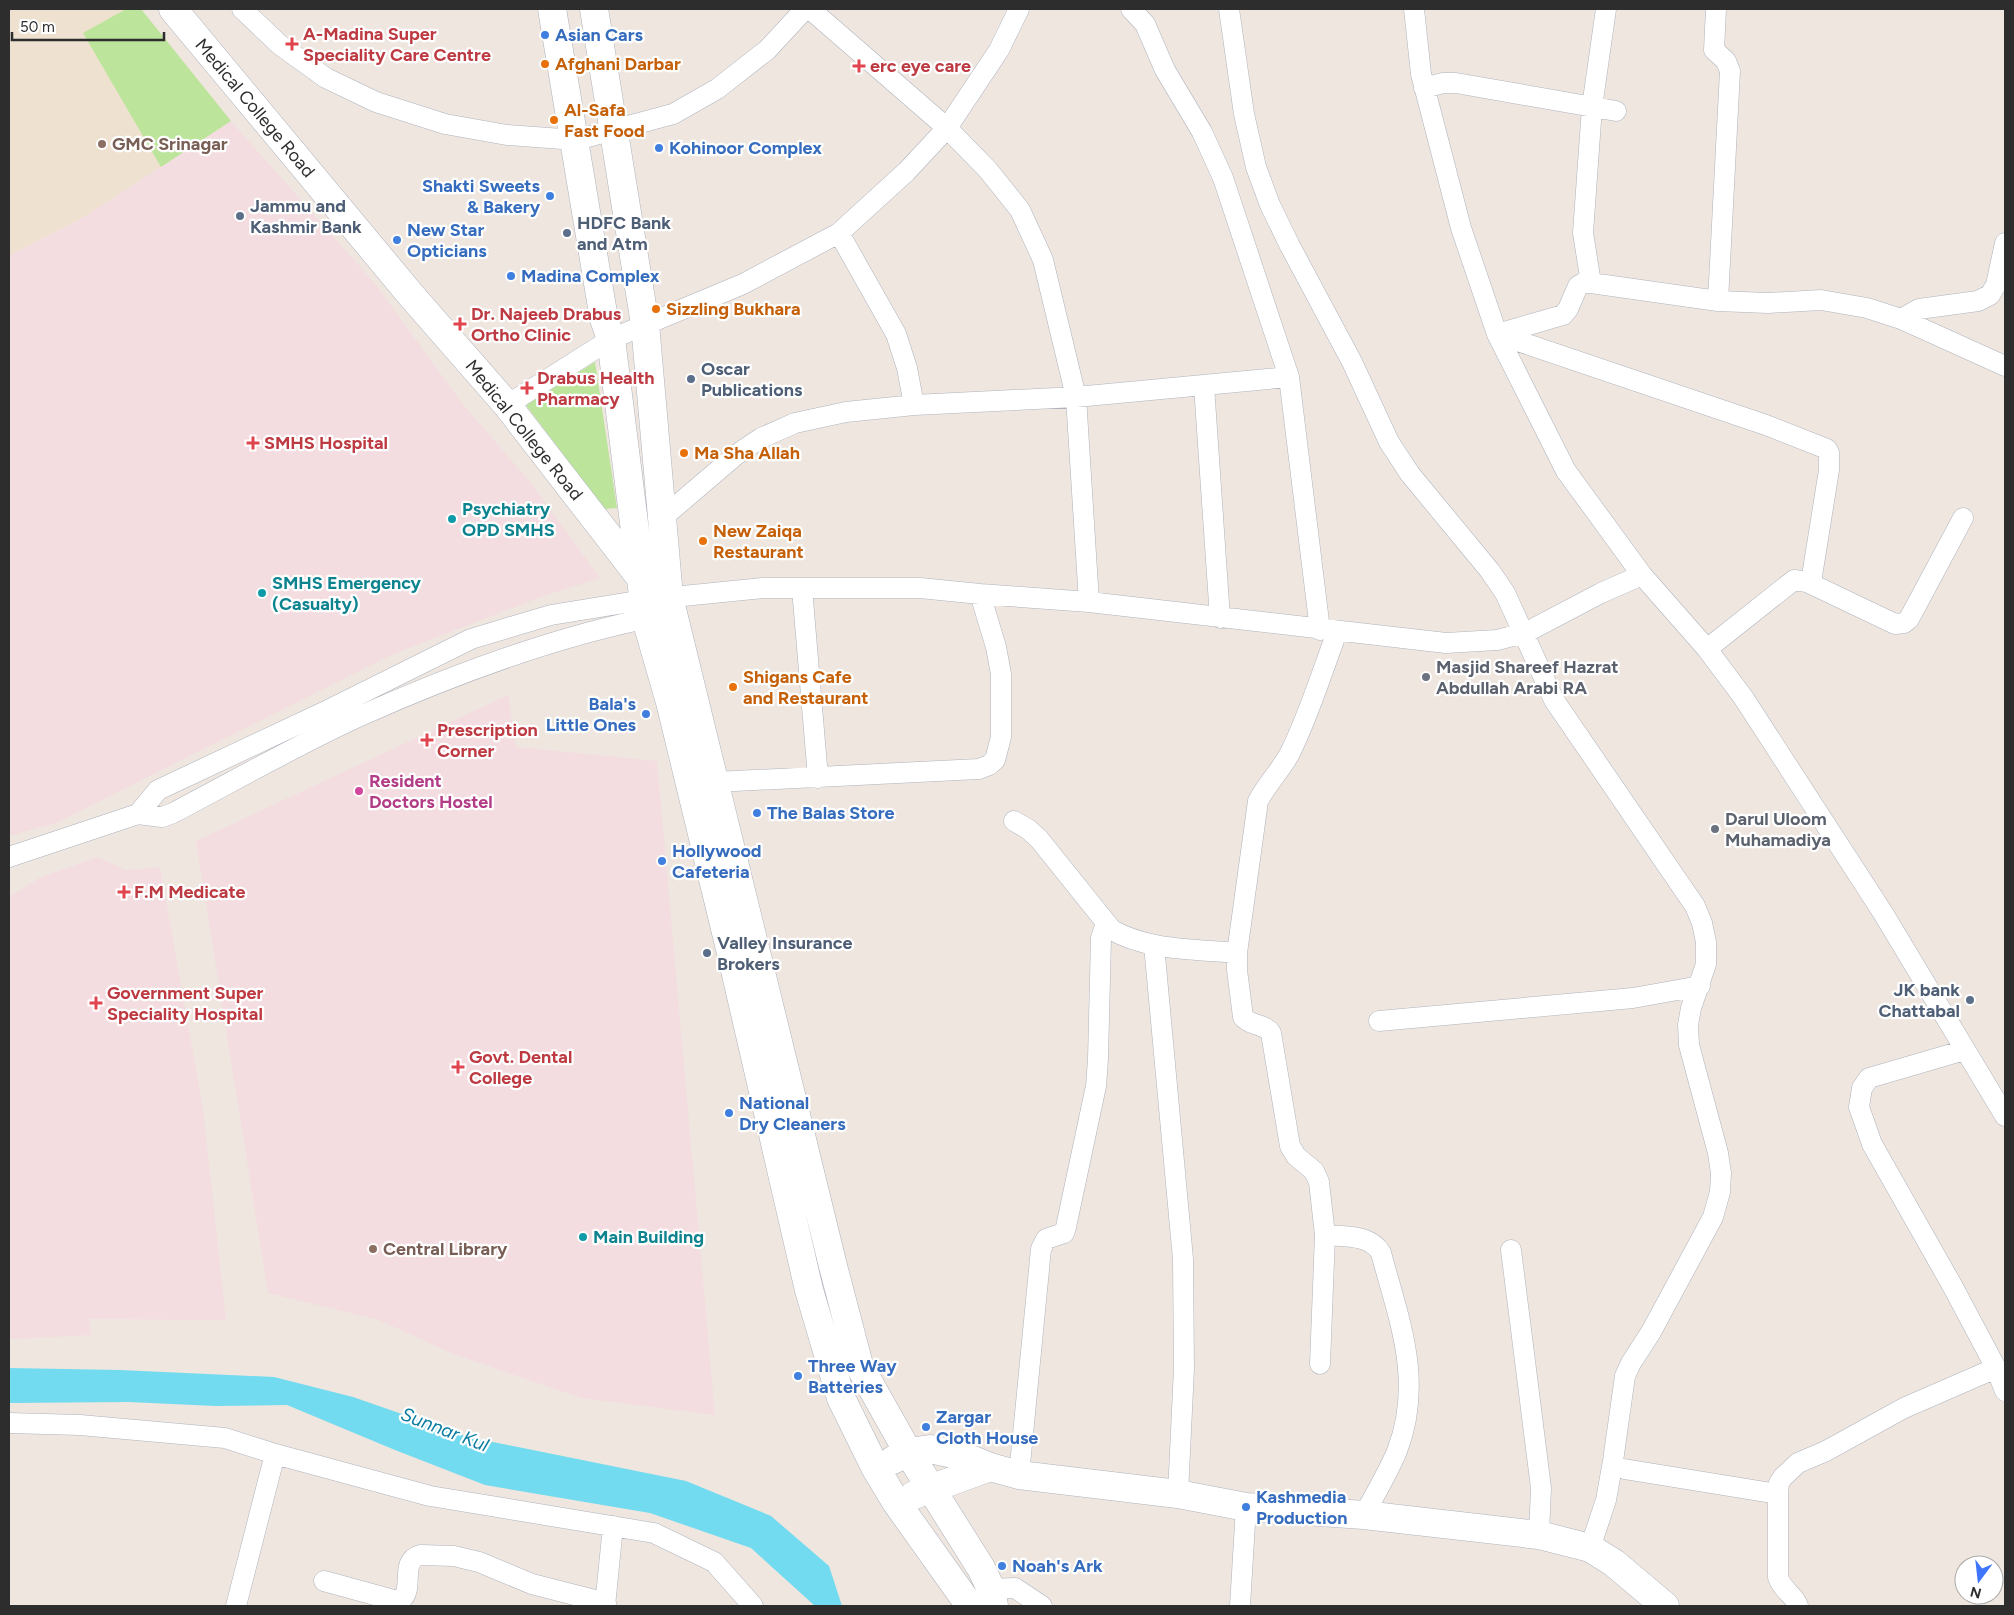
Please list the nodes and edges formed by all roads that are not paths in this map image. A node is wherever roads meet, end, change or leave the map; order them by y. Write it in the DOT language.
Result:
graph roads {
  1 [pos="173,9"];
  2 [pos="242,9"];
  3 [pos="552,9"];
  4 [pos="594,9"];
  5 [pos="805,9"];
  6 [pos="810,9"];
  7 [pos="1019,9"];
  8 [pos="1131,9"];
  9 [pos="1229,9"];
  10 [pos="1414,9"];
  11 [pos="1606,9"];
  12 [pos="1716,9"];
  13 [pos="1424,88"];
  14 [pos="1592,107"];
  15 [pos="1616,111"];
  16 [pos="947,128"];
  17 [pos="615,131"];
  18 [pos="576,140"];
  19 [pos="839,233"];
  20 [pos="2005,243"];
  21 [pos="1591,283"];
  22 [pos="1718,302"];
  23 [pos="1901,319"];
  24 [pos="645,324"];
  25 [pos="1497,334"];
  26 [pos="611,339"];
  27 [pos="2005,366"];
  28 [pos="1289,378"];
  29 [pos="1204,386"];
  30 [pos="1076,397"];
  31 [pos="507,404"];
  32 [pos="914,405"];
  33 [pos="1963,518"];
  34 [pos="661,519"];
  35 [pos="1642,575"];
  36 [pos="1807,582"];
  37 [pos="802,588"];
  38 [pos="980,594"];
  39 [pos="654,601"];
  40 [pos="1089,602"];
  41 [pos="1220,618"];
  42 [pos="1533,628"];
  43 [pos="1328,631"];
  44 [pos="1707,649"];
  45 [pos="818,778"];
  46 [pos="715,782"];
  47 [pos="138,814"];
  48 [pos="1014,821"];
  49 [pos="9,857"];
  50 [pos="1106,923"];
  51 [pos="1154,945"];
  52 [pos="1237,953"];
  53 [pos="1700,986"];
  54 [pos="1379,1021"];
  55 [pos="1965,1050"];
  56 [pos="2005,1116"];
  57 [pos="1325,1235"];
  58 [pos="1511,1250"];
  59 [pos="1320,1364"];
  60 [pos="1996,1368"];
  61 [pos="2005,1391"];
  62 [pos="9,1423"];
  63 [pos="908,1452"];
  64 [pos="275,1454"];
  65 [pos="990,1467"];
  66 [pos="876,1469"];
  67 [pos="1624,1469"];
  68 [pos="1019,1475"];
  69 [pos="931,1488"];
  70 [pos="1178,1494"];
  71 [pos="1778,1494"];
  72 [pos="896,1502"];
  73 [pos="1246,1507"];
  74 [pos="1364,1515"];
  75 [pos="613,1526"];
  76 [pos="1539,1535"];
  77 [pos="1590,1548"];
  78 [pos="324,1581"];
  79 [pos="985,1601"];
  80 [pos="605,1604"];
  81 [pos="236,1606"];
  82 [pos="753,1606"];
  83 [pos="1042,1606"];
  84 [pos="1240,1606"];
  85 [pos="1665,1606"];
  86 [pos="1798,1606"];
  1 -- 31 [label="main road, Medical College Road"];
  2 -- 18 [label="street"];
  3 -- 18 [label="main road"];
  4 -- 17 [label="main road"];
  5 -- 17 [label="street"];
  6 -- 16 [label="street"];
  7 -- 16 [label="street"];
  8 -- 28 [label="street"];
  9 -- 42 [label="street"];
  10 -- 13 [label="street"];
  11 -- 14 [label="street"];
  12 -- 22 [label="street"];
  13 -- 14 [label="street"];
  13 -- 25 [label="street"];
  14 -- 15 [label="street"];
  14 -- 21 [label="street"];
  16 -- 19 [label="street"];
  16 -- 30 [label="street"];
  17 -- 18 [label="street"];
  17 -- 24 [label="main road"];
  18 -- 26 [label="main road"];
  19 -- 24 [label="street"];
  19 -- 32 [label="street"];
  20 -- 23 [label="street"];
  21 -- 22 [label="street"];
  21 -- 25 [label="street"];
  22 -- 23 [label="street"];
  23 -- 27 [label="street"];
  24 -- 26 [label="street"];
  24 -- 34 [label="main road"];
  25 -- 35 [label="street"];
  25 -- 36 [label="street"];
  26 -- 31 [label="street"];
  26 -- 39 [label="main road"];
  28 -- 29 [label="street"];
  28 -- 43 [label="street"];
  29 -- 30 [label="street"];
  29 -- 41 [label="street"];
  30 -- 32 [label="street"];
  30 -- 40 [label="street"];
  31 -- 39 [label="main road, Medical College Road"];
  32 -- 34 [label="street"];
  33 -- 36 [label="street"];
  34 -- 39 [label="main road"];
  35 -- 42 [label="street"];
  35 -- 44 [label="street"];
  36 -- 44 [label="street"];
  37 -- 38 [label="street"];
  37 -- 39 [label="street"];
  37 -- 45 [label="street"];
  38 -- 40 [label="street"];
  38 -- 45 [label="street"];
  39 -- 46 [label="main road"];
  39 -- 47 [label="street"];
  39 -- 47 [label="street"];
  39 -- 66 [label="main road"];
  40 -- 41 [label="street"];
  41 -- 43 [label="street"];
  42 -- 43 [label="street"];
  42 -- 53 [label="street"];
  43 -- 52 [label="street"];
  44 -- 55 [label="street"];
  45 -- 46 [label="street"];
  46 -- 63 [label="main road"];
  47 -- 49 [label="street"];
  48 -- 50 [label="street"];
  50 -- 51 [label="street"];
  50 -- 68 [label="street"];
  51 -- 52 [label="street"];
  51 -- 70 [label="street"];
  52 -- 57 [label="street"];
  53 -- 54 [label="street"];
  53 -- 77 [label="street"];
  55 -- 56 [label="street"];
  55 -- 60 [label="street"];
  57 -- 59 [label="street"];
  57 -- 74 [label="street"];
  58 -- 76 [label="street"];
  60 -- 61 [label="street"];
  60 -- 71 [label="street"];
  62 -- 64 [label="street"];
  63 -- 65 [label="main road"];
  63 -- 66 [label="main road"];
  63 -- 69 [label="main road"];
  64 -- 75 [label="street"];
  64 -- 81 [label="street"];
  65 -- 68 [label="main road"];
  65 -- 69 [label="main road"];
  66 -- 72 [label="main road"];
  67 -- 71 [label="street"];
  68 -- 70 [label="main road"];
  69 -- 72 [label="main road"];
  69 -- 79 [label="main road"];
  70 -- 73 [label="main road"];
  71 -- 86 [label="street"];
  72 -- 79 [label="main road"];
  73 -- 74 [label="main road"];
  73 -- 84 [label="street"];
  74 -- 76 [label="main road"];
  75 -- 80 [label="street"];
  75 -- 82 [label="street"];
  76 -- 77 [label="main road"];
  77 -- 85 [label="main road"];
  78 -- 80 [label="street"];
  79 -- 83 [label="street"];
}
